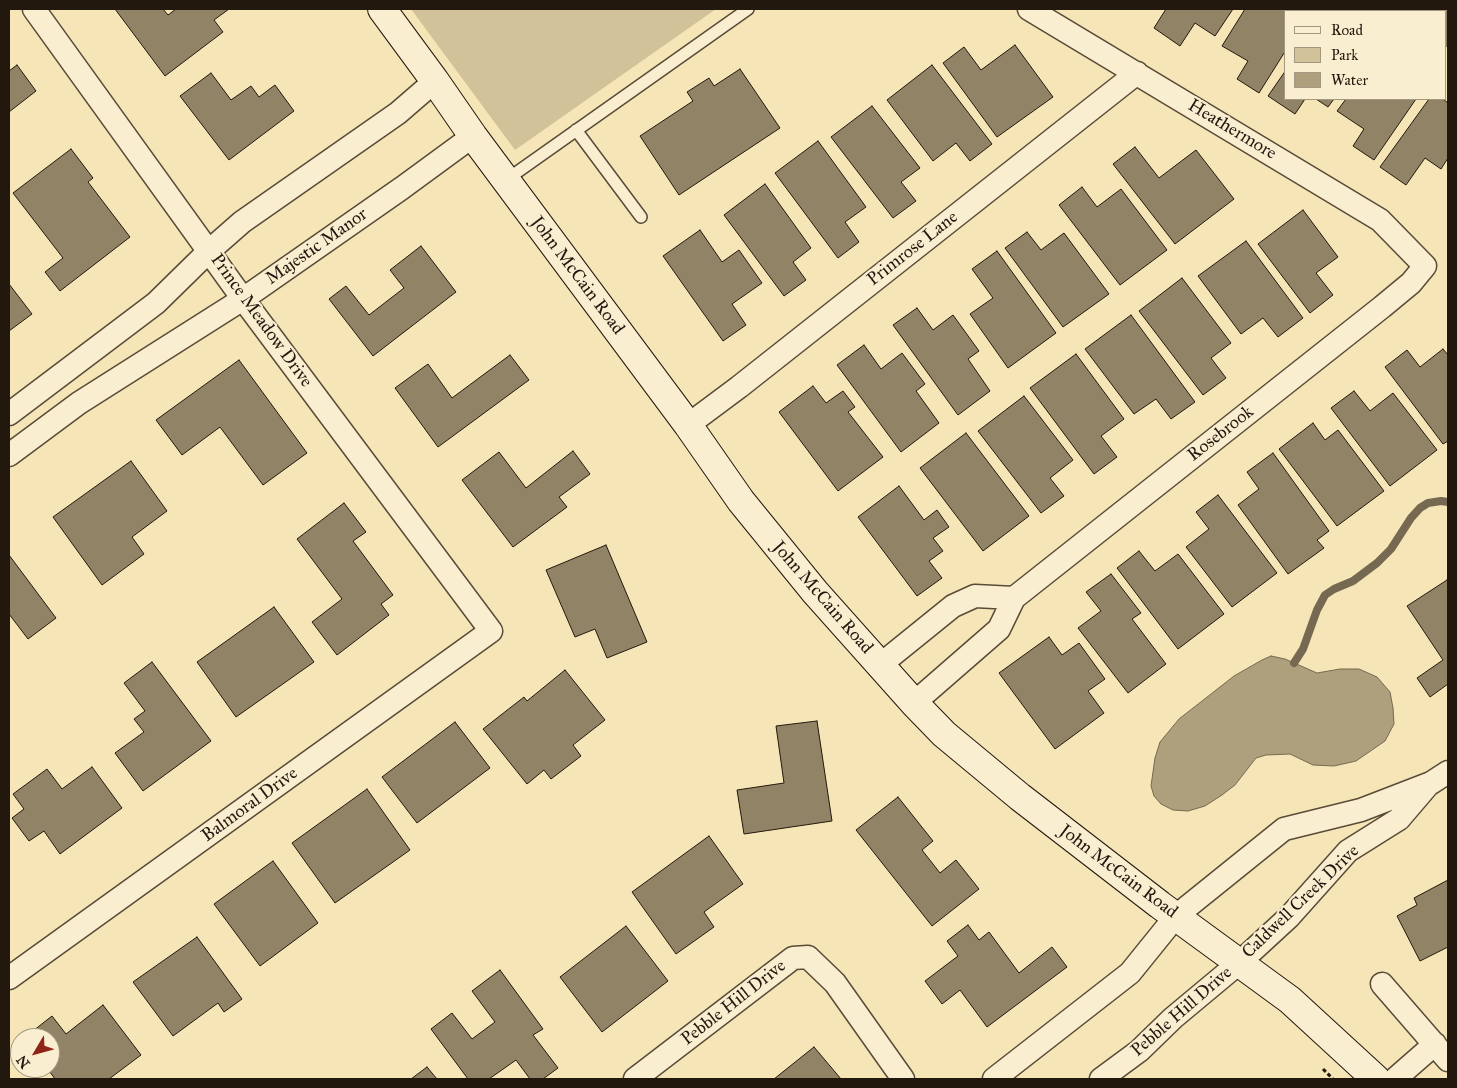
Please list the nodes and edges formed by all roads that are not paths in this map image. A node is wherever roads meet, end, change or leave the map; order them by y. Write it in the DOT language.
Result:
graph roads {
  1 [pos="34,9"];
  2 [pos="382,9"];
  3 [pos="748,9"];
  4 [pos="1029,9"];
  5 [pos="1137,73"];
  6 [pos="435,81"];
  7 [pos="576,130"];
  8 [pos="473,136"];
  9 [pos="506,180"];
  10 [pos="642,217"];
  11 [pos="209,251"];
  12 [pos="1425,266"];
  13 [pos="243,299"];
  14 [pos="9,414"];
  15 [pos="688,425"];
  16 [pos="9,454"];
  17 [pos="1014,598"];
  18 [pos="491,631"];
  19 [pos="880,665"];
  20 [pos="914,703"];
  21 [pos="1439,778"];
  22 [pos="1176,916"];
  23 [pos="1238,963"];
  24 [pos="9,978"];
  25 [pos="1382,984"];
  26 [pos="1441,1052"];
  27 [pos="635,1079"];
  28 [pos="904,1079"];
  29 [pos="994,1079"];
  30 [pos="1101,1079"];
  31 [pos="1376,1079"];
  32 [pos="1395,1079"];
  1 -- 11 [label="street, Prince Meadow Drive"];
  2 -- 6 [label="main road, John McCain Road"];
  3 -- 7 [label="lane"];
  4 -- 5 [label="street, Heathermore"];
  5 -- 12 [label="street, Heathermore"];
  5 -- 15 [label="street, Primrose Lane"];
  6 -- 8 [label="main road, John McCain Road"];
  6 -- 11 [label="street"];
  7 -- 9 [label="lane"];
  7 -- 10 [label="lane"];
  8 -- 9 [label="main road, John McCain Road"];
  8 -- 13 [label="street, Majestic Manor"];
  9 -- 15 [label="main road, John McCain Road"];
  11 -- 13 [label="street, Prince Meadow Drive"];
  11 -- 14 [label="street"];
  12 -- 17 [label="street, Rosebrook"];
  13 -- 16 [label="street, Majestic Manor"];
  13 -- 18 [label="street, Prince Meadow Drive"];
  15 -- 19 [label="main road, John McCain Road"];
  17 -- 19 [label="street"];
  17 -- 20 [label="street, Rosebrook"];
  18 -- 24 [label="street, Balmoral Drive"];
  19 -- 20 [label="main road, John McCain Road"];
  20 -- 22 [label="main road, John McCain Road"];
  21 -- 22 [label="street, Caldwell Creek Drive"];
  21 -- 23 [label="street, Caldwell Creek Drive"];
  22 -- 23 [label="main road, John McCain Road"];
  22 -- 29 [label="street"];
  23 -- 30 [label="street, Pebble Hill Drive"];
  23 -- 31 [label="main road, John McCain Road"];
  25 -- 26 [label="street"];
  26 -- 32 [label="street"];
  27 -- 28 [label="street, Pebble Hill Drive"];
}
